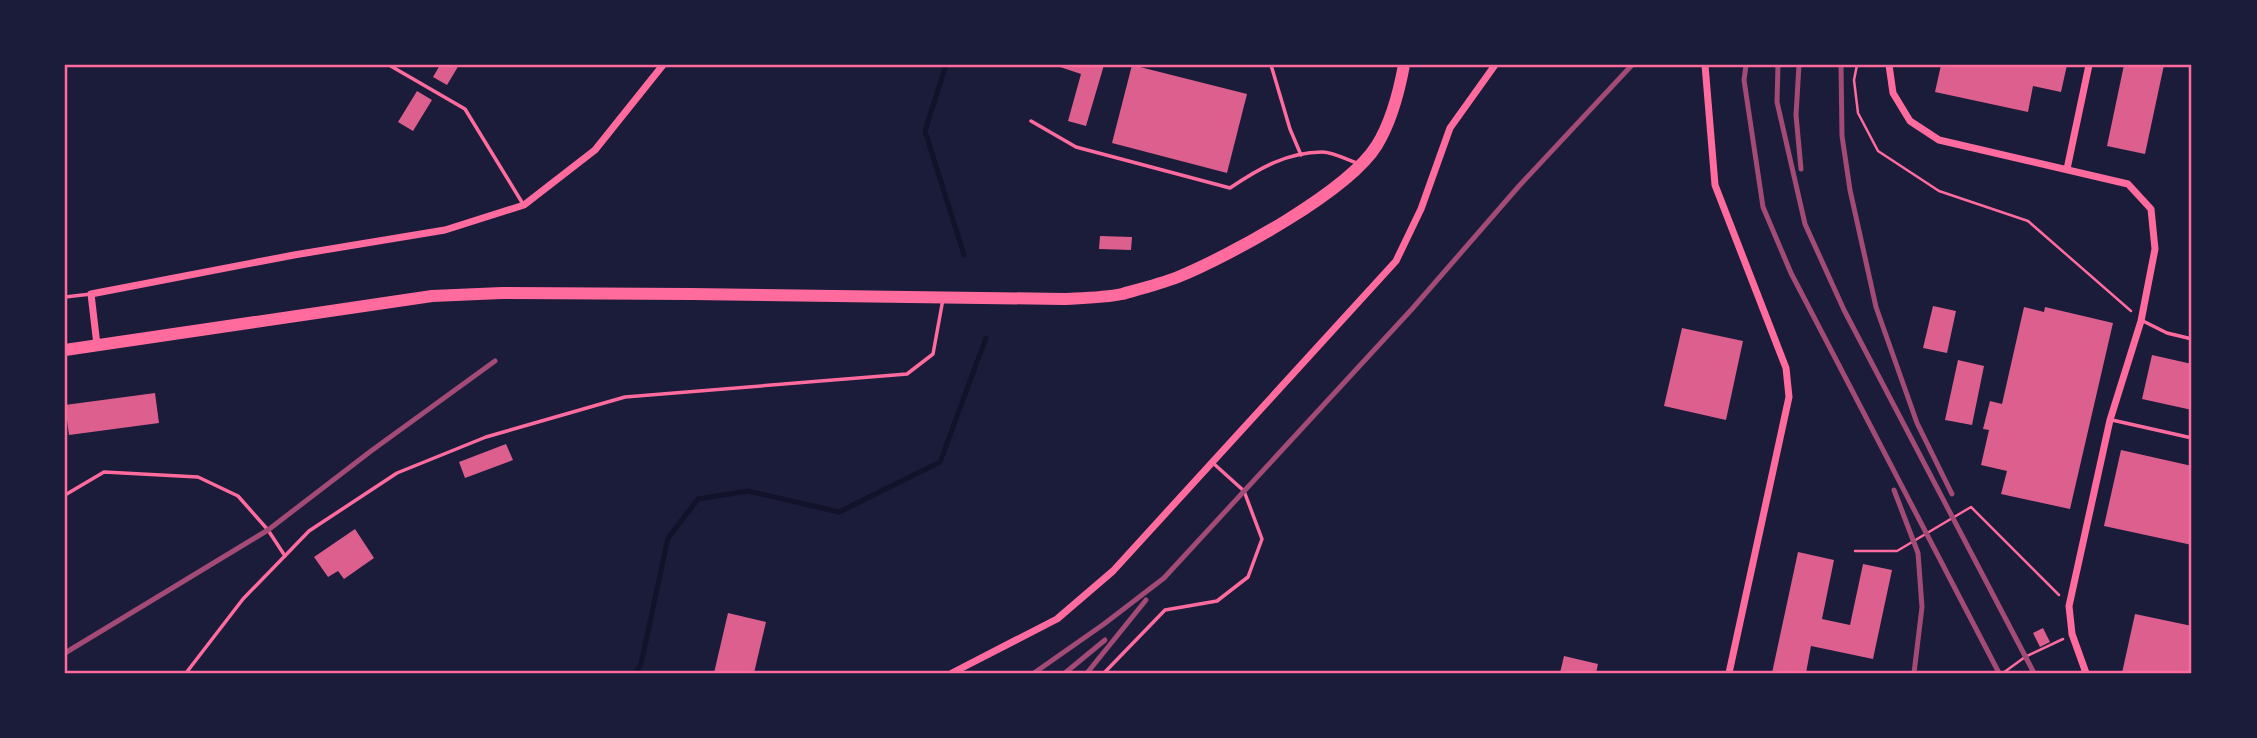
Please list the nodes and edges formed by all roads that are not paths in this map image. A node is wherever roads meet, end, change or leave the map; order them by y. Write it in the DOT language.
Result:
graph roads {
  1 [pos="389,65"];
  2 [pos="663,65"];
  3 [pos="1271,65"];
  4 [pos="1404,65"];
  5 [pos="1495,65"];
  6 [pos="1705,65"];
  7 [pos="1889,65"];
  8 [pos="2089,65"];
  9 [pos="1031,121"];
  10 [pos="1301,155"];
  11 [pos="1361,164"];
  12 [pos="2067,169"];
  13 [pos="524,205"];
  14 [pos="90,294"];
  15 [pos="65,297"];
  16 [pos="943,297"];
  17 [pos="2141,321"];
  18 [pos="2192,339"];
  19 [pos="97,345"];
  20 [pos="65,350"];
  21 [pos="2110,420"];
  22 [pos="2192,438"];
  23 [pos="1212,462"];
  24 [pos="65,495"];
  25 [pos="285,555"];
  26 [pos="186,673"];
  27 [pos="952,673"];
  28 [pos="1104,673"];
  29 [pos="1729,673"];
  30 [pos="2086,673"];
  1 -- 13 [label="lane"];
  2 -- 13 [label="street"];
  3 -- 10 [label="lane"];
  4 -- 11 [label="main road"];
  5 -- 23 [label="street"];
  6 -- 29 [label="street"];
  7 -- 12 [label="street"];
  8 -- 12 [label="street"];
  9 -- 10 [label="lane"];
  10 -- 11 [label="lane"];
  11 -- 16 [label="main road"];
  12 -- 17 [label="street"];
  13 -- 14 [label="street"];
  14 -- 15 [label="lane"];
  14 -- 19 [label="street"];
  16 -- 19 [label="main road"];
  16 -- 25 [label="lane"];
  17 -- 18 [label="lane"];
  17 -- 21 [label="street"];
  19 -- 20 [label="main road"];
  21 -- 22 [label="lane"];
  21 -- 30 [label="street"];
  23 -- 27 [label="street"];
  23 -- 28 [label="lane"];
  24 -- 25 [label="lane"];
  25 -- 26 [label="lane"];
}
